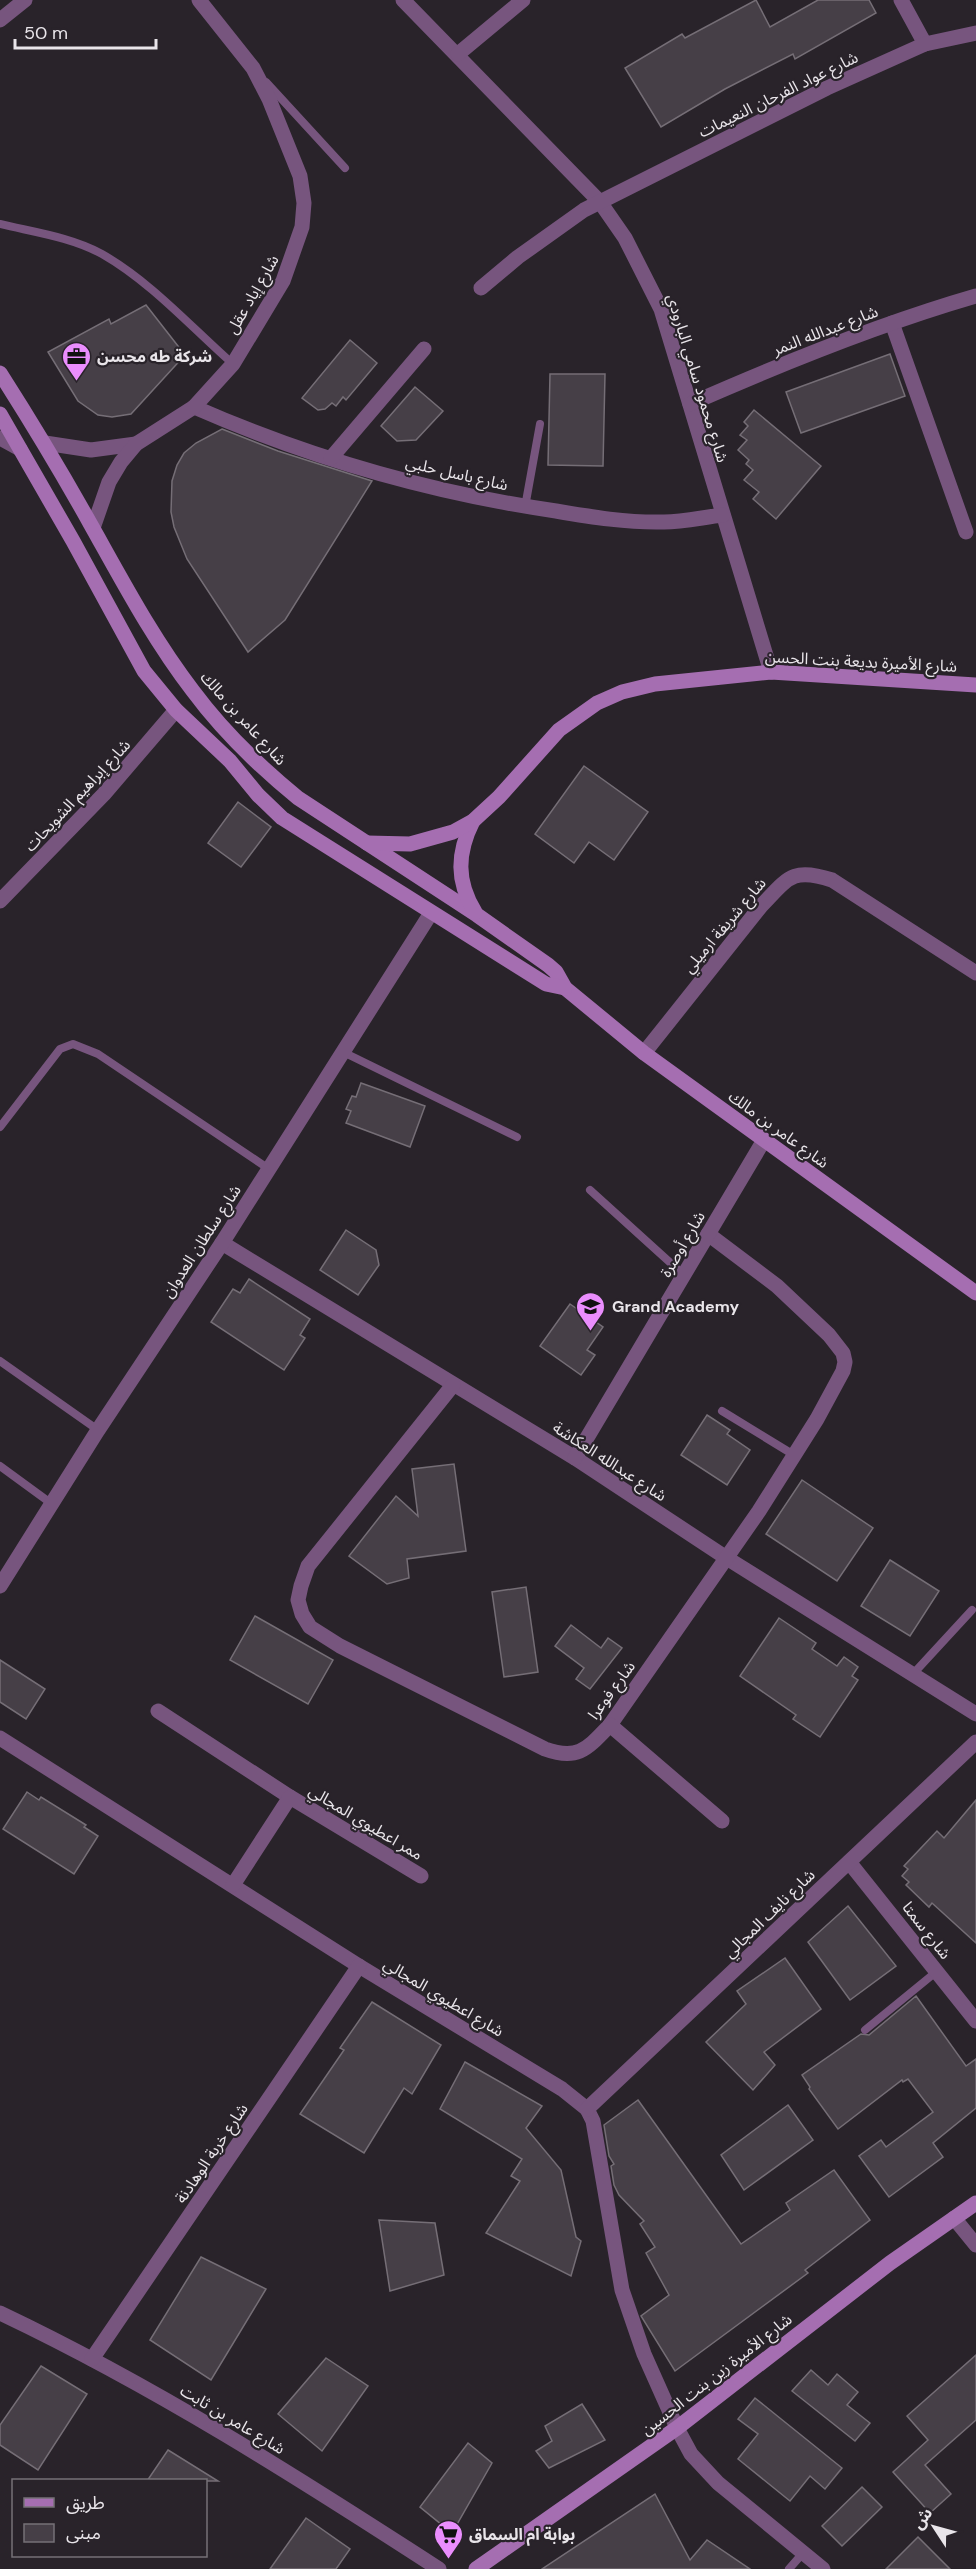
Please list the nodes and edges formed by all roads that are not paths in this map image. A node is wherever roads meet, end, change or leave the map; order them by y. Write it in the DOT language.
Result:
graph roads {
  1 [pos="25,0"];
  2 [pos="199,0"];
  3 [pos="403,0"];
  4 [pos="523,0"];
  5 [pos="901,0"];
  6 [pos="4,11"];
  7 [pos="976,33"];
  8 [pos="925,44"];
  9 [pos="458,54"];
  10 [pos="253,68"];
  11 [pos="345,168"];
  12 [pos="600,202"];
  13 [pos="0,224"];
  14 [pos="481,288"];
  15 [pos="976,296"];
  16 [pos="892,323"];
  17 [pos="424,349"];
  18 [pos="233,364"];
  19 [pos="0,373"];
  20 [pos="690,404"];
  21 [pos="194,407"];
  22 [pos="0,414"];
  23 [pos="540,424"];
  24 [pos="0,438"];
  25 [pos="45,443"];
  26 [pos="136,444"];
  27 [pos="20,448"];
  28 [pos="331,458"];
  29 [pos="525,507"];
  30 [pos="723,514"];
  31 [pos="93,528"];
  32 [pos="966,532"];
  33 [pos="771,672"];
  34 [pos="976,685"];
  35 [pos="194,693"];
  36 [pos="176,710"];
  37 [pos="473,821"];
  38 [pos="365,843"];
  39 [pos="0,901"];
  40 [pos="430,913"];
  41 [pos="477,915"];
  42 [pos="976,973"];
  43 [pos="566,988"];
  44 [pos="343,1052"];
  45 [pos="644,1053"];
  46 [pos="0,1127"];
  47 [pos="517,1137"];
  48 [pos="764,1140"];
  49 [pos="269,1168"];
  50 [pos="590,1190"];
  51 [pos="708,1234"];
  52 [pos="222,1244"];
  53 [pos="684,1276"];
  54 [pos="976,1293"];
  55 [pos="0,1361"];
  56 [pos="453,1386"];
  57 [pos="722,1411"];
  58 [pos="98,1430"];
  59 [pos="795,1455"];
  60 [pos="575,1458"];
  61 [pos="0,1466"];
  62 [pos="52,1504"];
  63 [pos="725,1557"];
  64 [pos="0,1586"];
  65 [pos="972,1610"];
  66 [pos="913,1674"];
  67 [pos="158,1711"];
  68 [pos="976,1714"];
  69 [pos="610,1725"];
  70 [pos="0,1738"];
  71 [pos="976,1742"];
  72 [pos="290,1797"];
  73 [pos="722,1821"];
  74 [pos="849,1862"];
  75 [pos="421,1876"];
  76 [pos="233,1885"];
  77 [pos="359,1966"];
  78 [pos="936,1972"];
  79 [pos="971,2002"];
  80 [pos="976,2021"];
  81 [pos="865,2030"];
  82 [pos="587,2109"];
  83 [pos="976,2204"];
  84 [pos="954,2218"];
  85 [pos="976,2245"];
  86 [pos="0,2313"];
  87 [pos="92,2359"];
  88 [pos="677,2428"];
  89 [pos="803,2553"];
  90 [pos="439,2569"];
  91 [pos="476,2569"];
  92 [pos="789,2569"];
  93 [pos="823,2569"];
  1 -- 6 [label="street"];
  2 -- 10 [label="street, شارع إياد عقل"];
  3 -- 9 [label="street, شارع محمود سامي البارودي"];
  4 -- 9 [label="street"];
  5 -- 8 [label="street"];
  7 -- 8 [label="street, شارع عواد الفرحان النعيمات"];
  8 -- 12 [label="street, شارع عواد الفرحان النعيمات"];
  9 -- 12 [label="street, شارع محمود سامي البارودي"];
  10 -- 11 [label="lane"];
  10 -- 18 [label="street, شارع إياد عقل"];
  12 -- 14 [label="street, شارع عواد الفرحان النعيمات"];
  12 -- 20 [label="street, شارع محمود سامي البارودي"];
  13 -- 18 [label="lane"];
  15 -- 16 [label="street, شارع عبدالله النمر"];
  16 -- 20 [label="street, شارع عبدالله النمر"];
  16 -- 32 [label="street"];
  17 -- 28 [label="street"];
  18 -- 21 [label="street, شارع إياد عقل"];
  19 -- 25 [label="street, شارع عامر بن مالك"];
  20 -- 30 [label="street, شارع محمود سامي البارودي"];
  21 -- 26 [label="street, شارع إياد عقل"];
  21 -- 28 [label="street, شارع باسل حلبي"];
  22 -- 27 [label="street, شارع عامر بن مالك"];
  23 -- 29 [label="lane"];
  24 -- 27 [label="street"];
  25 -- 26 [label="street, شارع إياد عقل"];
  25 -- 31 [label="street, شارع عامر بن مالك"];
  26 -- 31 [label="street, شارع إياد عقل"];
  27 -- 36 [label="street, شارع عامر بن مالك"];
  28 -- 29 [label="street, شارع باسل حلبي"];
  29 -- 30 [label="street, شارع باسل حلبي"];
  30 -- 33 [label="street, شارع محمود سامي البارودي"];
  31 -- 35 [label="street, شارع عامر بن مالك"];
  33 -- 34 [label="street, شارع الأميرة بديعة بنت الحسن"];
  33 -- 37 [label="street, شارع الأميرة بديعة بنت الحسن"];
  35 -- 36 [label="street"];
  35 -- 38 [label="street, شارع عامر بن مالك"];
  36 -- 39 [label="street, شارع إبراهيم الشويحات"];
  36 -- 40 [label="street, شارع عامر بن مالك"];
  37 -- 38 [label="street, شارع الأميرة بديعة بنت الحسن"];
  37 -- 41 [label="street, شارع الأميرة بديعة بنت الحسن"];
  38 -- 41 [label="street, شارع عامر بن مالك"];
  40 -- 43 [label="street, شارع عامر بن مالك"];
  40 -- 44 [label="street, شارع سلطان العدوان"];
  41 -- 43 [label="street, شارع عامر بن مالك"];
  42 -- 45 [label="street, شارع شريفة ارميلي"];
  43 -- 45 [label="street, شارع عامر بن مالك"];
  44 -- 47 [label="lane"];
  44 -- 49 [label="street, شارع سلطان العدوان"];
  45 -- 48 [label="street, شارع عامر بن مالك"];
  46 -- 49 [label="lane"];
  48 -- 51 [label="street, شارع أوصرة"];
  48 -- 54 [label="street, شارع عامر بن مالك"];
  49 -- 52 [label="street, شارع سلطان العدوان"];
  50 -- 53 [label="lane"];
  51 -- 53 [label="street, شارع أوصرة"];
  51 -- 59 [label="street, شارع فوعرا"];
  52 -- 56 [label="street, شارع عبدالله العكاشة"];
  52 -- 58 [label="street, شارع سلطان العدوان"];
  53 -- 60 [label="street, شارع أوصرة"];
  55 -- 58 [label="lane"];
  56 -- 60 [label="street, شارع عبدالله العكاشة"];
  56 -- 69 [label="street, شارع فوعرا"];
  57 -- 59 [label="lane"];
  58 -- 62 [label="street, شارع سلطان العدوان"];
  59 -- 63 [label="street, شارع فوعرا"];
  60 -- 63 [label="street, شارع عبدالله العكاشة"];
  61 -- 62 [label="lane"];
  62 -- 64 [label="street, شارع سلطان العدوان"];
  63 -- 66 [label="street, شارع عبدالله العكاشة"];
  63 -- 69 [label="street, شارع فوعرا"];
  65 -- 66 [label="lane"];
  66 -- 68 [label="street, شارع عبدالله العكاشة"];
  67 -- 72 [label="street"];
  69 -- 73 [label="street"];
  70 -- 76 [label="street, شارع اعطيوي المجالي"];
  71 -- 74 [label="street, شارع نايف المجالي"];
  72 -- 75 [label="street, ممر اعطيوي المجالي"];
  72 -- 76 [label="street, ممر اعطيوي المجالي"];
  74 -- 78 [label="street, شارع سمتا"];
  74 -- 82 [label="street, شارع نايف المجالي"];
  76 -- 77 [label="street, شارع اعطيوي المجالي"];
  77 -- 82 [label="street, شارع اعطيوي المجالي"];
  77 -- 87 [label="street, شارع خربة الوهادنة"];
  78 -- 79 [label="street, شارع سمتا"];
  78 -- 81 [label="lane"];
  79 -- 80 [label="street, شارع سمتا"];
  82 -- 88 [label="street"];
  83 -- 84 [label="street, شارع الأميرة زين بنت الحسين"];
  84 -- 85 [label="street"];
  84 -- 88 [label="street, شارع الأميرة زين بنت الحسين"];
  86 -- 87 [label="street, شارع عامر بن ثابت"];
  87 -- 90 [label="street, شارع عامر بن ثابت"];
  88 -- 89 [label="street"];
  88 -- 91 [label="street, شارع الأميرة زين بنت الحسين"];
  89 -- 92 [label="lane"];
  89 -- 93 [label="street"];
}
